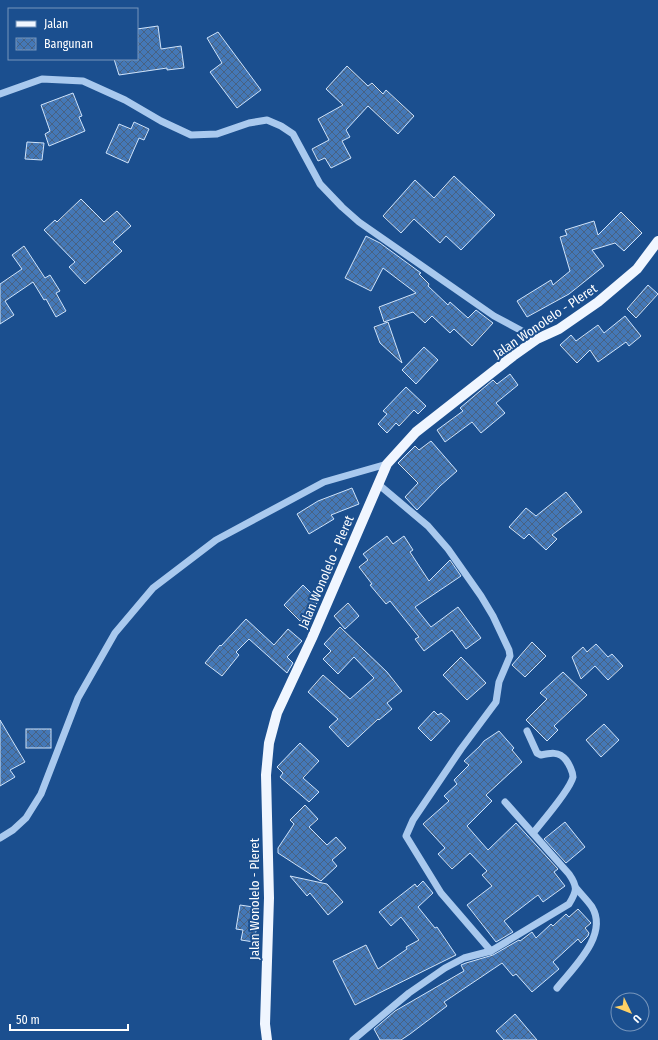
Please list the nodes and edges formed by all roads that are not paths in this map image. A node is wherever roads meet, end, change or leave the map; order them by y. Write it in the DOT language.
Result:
graph roads {
  1 [pos="0,94"];
  2 [pos="658,241"];
  3 [pos="537,339"];
  4 [pos="387,464"];
  5 [pos="378,484"];
  6 [pos="527,731"];
  7 [pos="505,802"];
  8 [pos="533,833"];
  9 [pos="0,838"];
  10 [pos="576,888"];
  11 [pos="491,951"];
  12 [pos="557,988"];
  13 [pos="268,1040"];
  14 [pos="353,1040"];
  1 -- 3 [label="street"];
  2 -- 3 [label="main road, Jalan Wonolelo - Pleret"];
  3 -- 4 [label="main road, Jalan Wonolelo - Pleret"];
  4 -- 5 [label="main road, Jalan Wonolelo - Pleret"];
  4 -- 9 [label="street"];
  5 -- 11 [label="street"];
  5 -- 13 [label="main road, Jalan Wonolelo - Pleret"];
  6 -- 8 [label="street"];
  7 -- 8 [label="street"];
  8 -- 10 [label="street"];
  10 -- 11 [label="street"];
  10 -- 12 [label="street"];
  11 -- 14 [label="street"];
}
